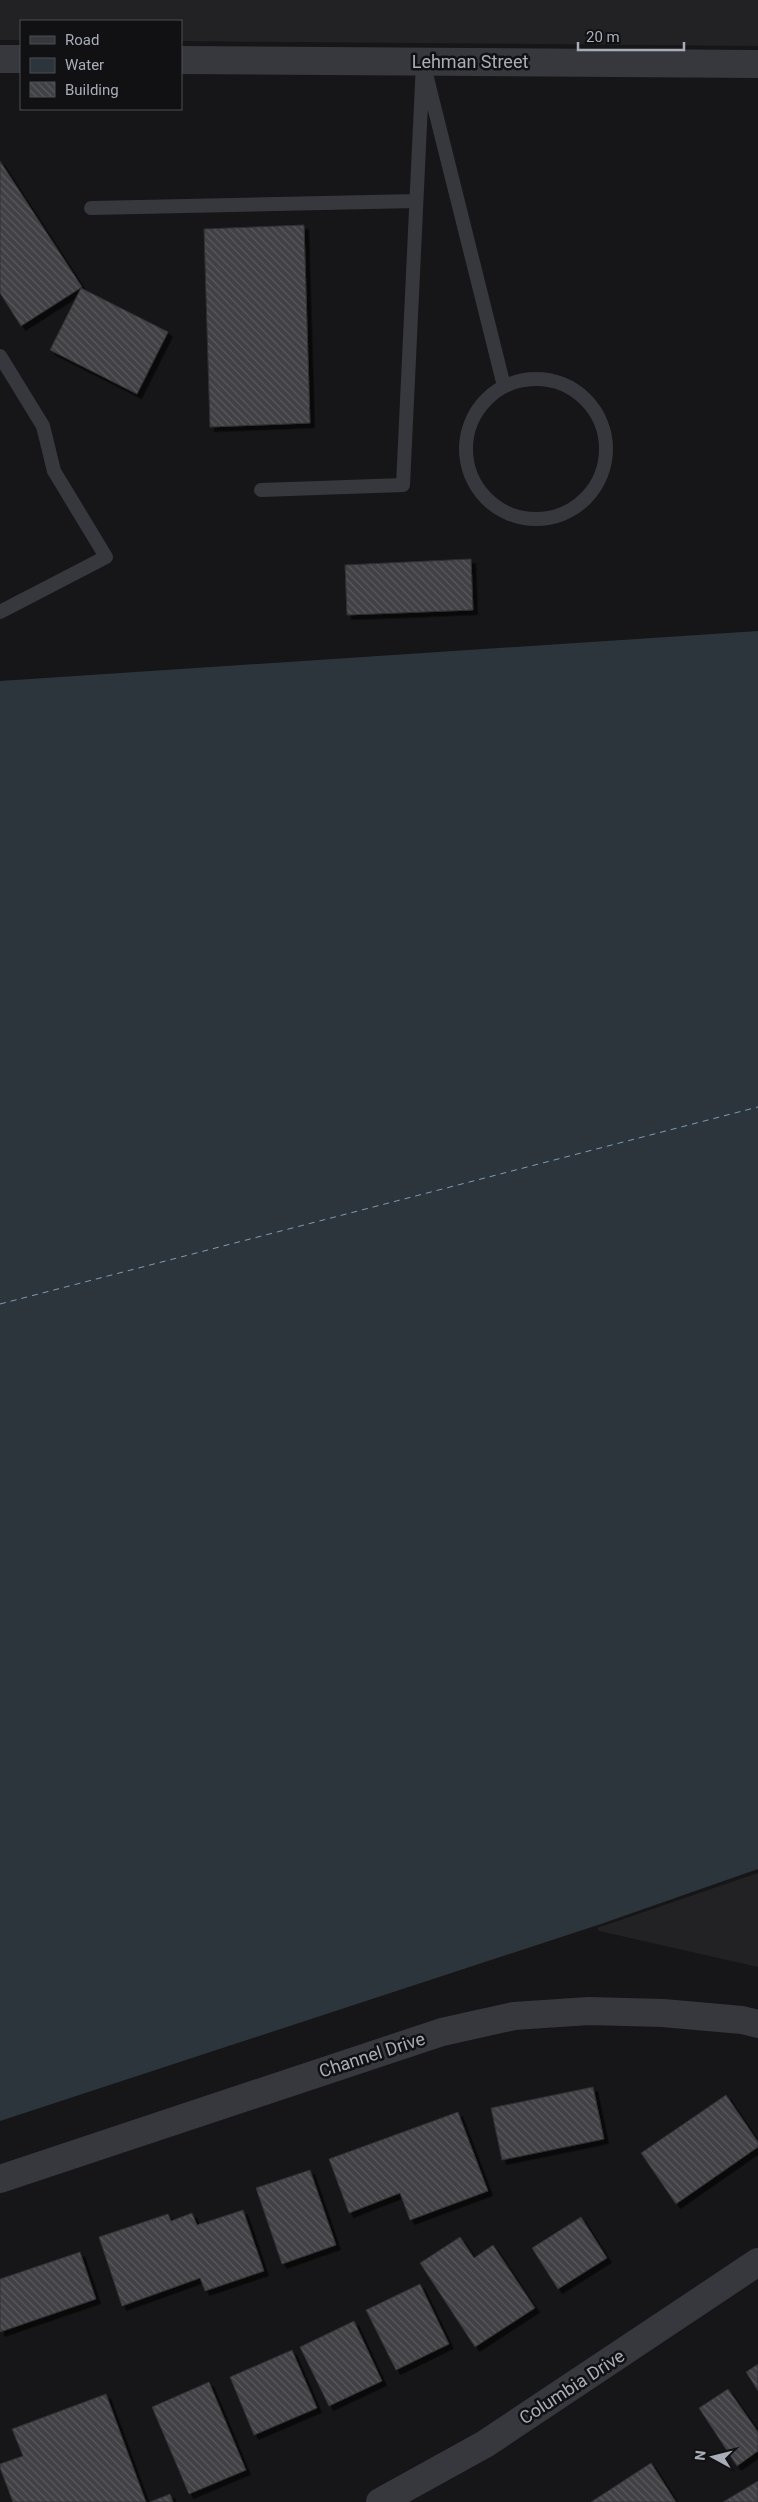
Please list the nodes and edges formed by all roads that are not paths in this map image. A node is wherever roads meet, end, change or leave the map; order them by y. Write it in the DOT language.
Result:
graph roads {
  1 [pos="0,59"];
  2 [pos="20,59"];
  3 [pos="182,60"];
  4 [pos="423,62"];
  5 [pos="758,64"];
  6 [pos="416,201"];
  7 [pos="91,208"];
  8 [pos="0,356"];
  9 [pos="504,386"];
  10 [pos="261,490"];
  11 [pos="0,612"];
  12 [pos="758,2024"];
  13 [pos="0,2178"];
  14 [pos="758,2262"];
  15 [pos="380,2502"];
  1 -- 2 [label="street"];
  3 -- 4 [label="street, Lehman Street"];
  4 -- 5 [label="street, Lehman Street"];
  4 -- 6 [label="lane"];
  4 -- 9 [label="lane"];
  6 -- 7 [label="lane"];
  6 -- 10 [label="lane"];
  8 -- 11 [label="lane"];
  9 -- 9 [label="lane"];
  12 -- 13 [label="street, Channel Drive"];
  14 -- 15 [label="street, Columbia Drive"];
}
